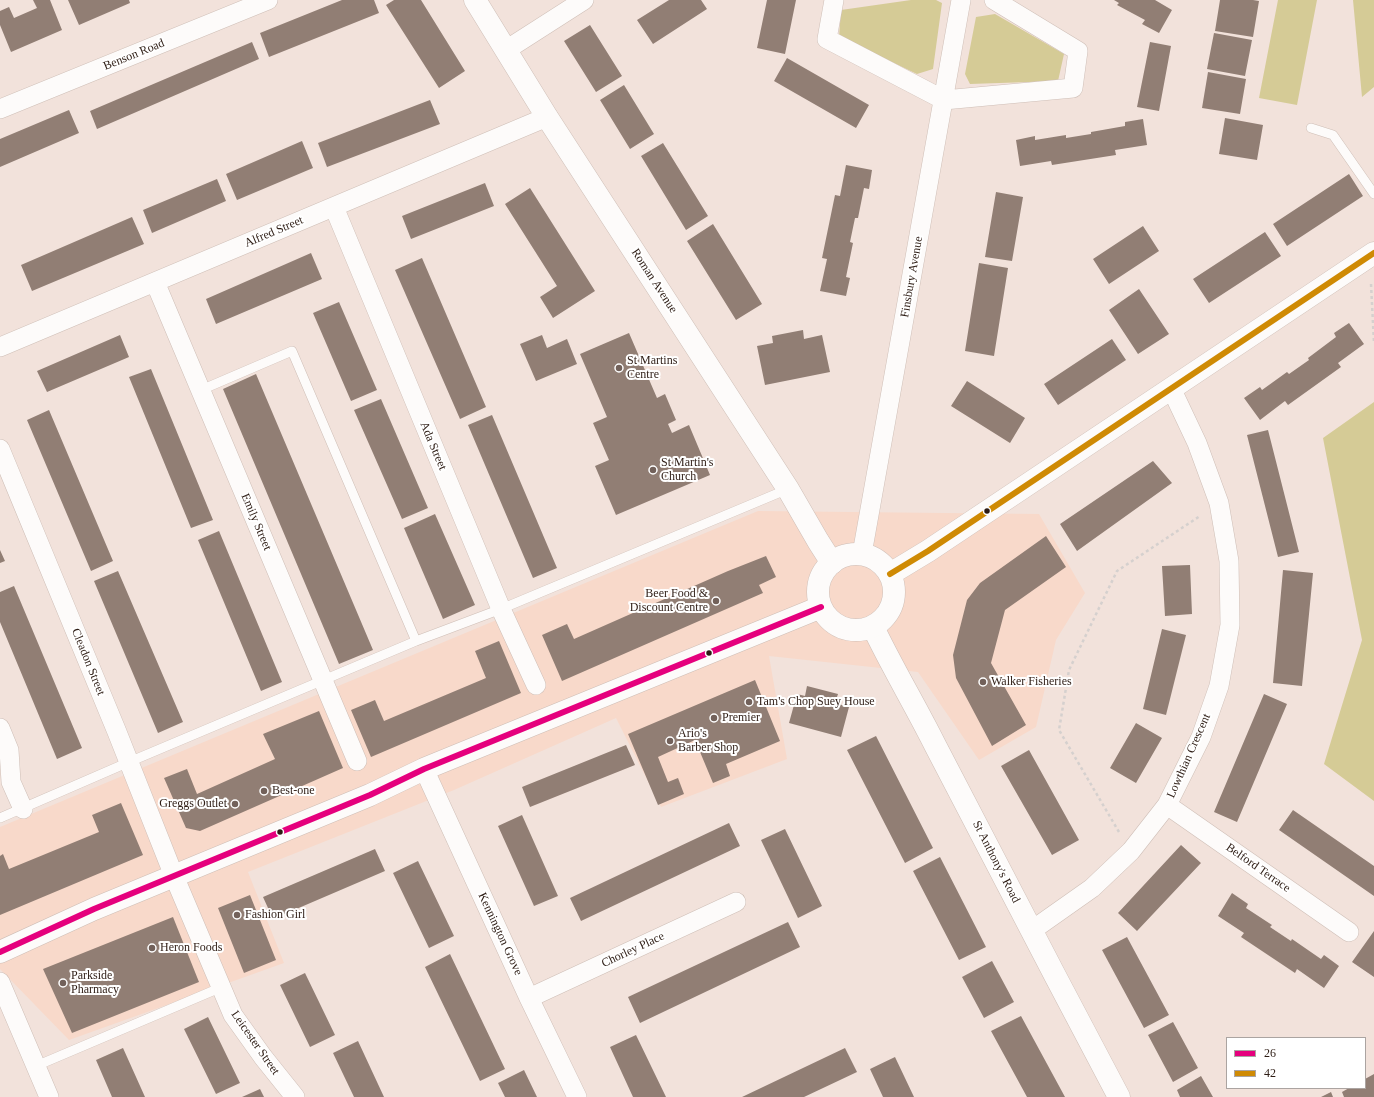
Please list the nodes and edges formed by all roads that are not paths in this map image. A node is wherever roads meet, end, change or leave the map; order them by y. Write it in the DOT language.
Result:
graph roads {
  1 [pos="268,0"];
  2 [pos="475,0"];
  3 [pos="584,0"];
  4 [pos="834,0"];
  5 [pos="961,0"];
  6 [pos="994,0"];
  7 [pos="506,50"];
  8 [pos="944,100"];
  9 [pos="0,110"];
  10 [pos="548,117"];
  11 [pos="1311,128"];
  12 [pos="1374,194"];
  13 [pos="334,207"];
  14 [pos="1372,254"];
  15 [pos="155,282"];
  16 [pos="0,347"];
  17 [pos="1171,388"];
  18 [pos="201,390"];
  19 [pos="0,449"];
  20 [pos="788,489"];
  21 [pos="862,554"];
  22 [pos="832,563"];
  23 [pos="890,574"];
  24 [pos="821,607"];
  25 [pos="501,609"];
  26 [pos="873,627"];
  27 [pos="416,641"];
  28 [pos="323,681"];
  29 [pos="536,685"];
  30 [pos="0,728"];
  31 [pos="357,761"];
  32 [pos="129,762"];
  33 [pos="424,769"];
  34 [pos="1167,805"];
  35 [pos="22,808"];
  36 [pos="0,818"];
  37 [pos="174,876"];
  38 [pos="736,902"];
  39 [pos="1031,931"];
  40 [pos="1349,932"];
  41 [pos="0,952"];
  42 [pos="0,982"];
  43 [pos="222,987"];
  44 [pos="529,998"];
  45 [pos="36,1066"];
  46 [pos="49,1097"];
  47 [pos="295,1097"];
  48 [pos="577,1097"];
  49 [pos="1119,1097"];
  1 -- 9 [label="street, Benson Road"];
  2 -- 7 [label="main road, Roman Avenue"];
  3 -- 7 [label="street"];
  4 -- 8 [label="street"];
  5 -- 8 [label="street, Finsbury Avenue"];
  6 -- 8 [label="street"];
  7 -- 10 [label="main road, Roman Avenue"];
  8 -- 21 [label="street, Finsbury Avenue"];
  10 -- 13 [label="street, Alfred Street"];
  10 -- 20 [label="main road, Roman Avenue"];
  11 -- 12 [label="lane"];
  13 -- 15 [label="street, Alfred Street"];
  13 -- 25 [label="street, Ada Street"];
  14 -- 17 [label="main road"];
  15 -- 16 [label="street, Alfred Street"];
  15 -- 18 [label="street, Emily Street"];
  17 -- 23 [label="main road"];
  17 -- 34 [label="street, Lowthian Crescent"];
  18 -- 27 [label="lane"];
  18 -- 28 [label="street, Emily Street"];
  19 -- 32 [label="street, Cleadon Street"];
  20 -- 22 [label="main road, Roman Avenue"];
  20 -- 25 [label="lane"];
  21 -- 22 [label="main road"];
  21 -- 23 [label="main road"];
  22 -- 24 [label="main road"];
  23 -- 26 [label="main road"];
  24 -- 26 [label="main road"];
  24 -- 33 [label="main road"];
  25 -- 27 [label="lane"];
  25 -- 29 [label="street, Ada Street"];
  26 -- 39 [label="main road, St Anthony's Road"];
  27 -- 28 [label="lane"];
  28 -- 31 [label="street, Emily Street"];
  28 -- 32 [label="lane"];
  30 -- 35 [label="street"];
  32 -- 35 [label="lane"];
  32 -- 37 [label="street, Cleadon Street"];
  33 -- 37 [label="main road"];
  33 -- 44 [label="street, Kennington Grove"];
  34 -- 39 [label="street, Lowthian Crescent"];
  34 -- 40 [label="street, Belford Terrace"];
  35 -- 36 [label="lane"];
  37 -- 41 [label="main road"];
  37 -- 43 [label="street, Leicester Street"];
  38 -- 44 [label="street, Chorley Place"];
  39 -- 49 [label="main road, St Anthony's Road"];
  42 -- 45 [label="street"];
  43 -- 45 [label="lane"];
  43 -- 47 [label="street, Leicester Street"];
  44 -- 48 [label="street, Kennington Grove"];
  45 -- 46 [label="street"];
}
